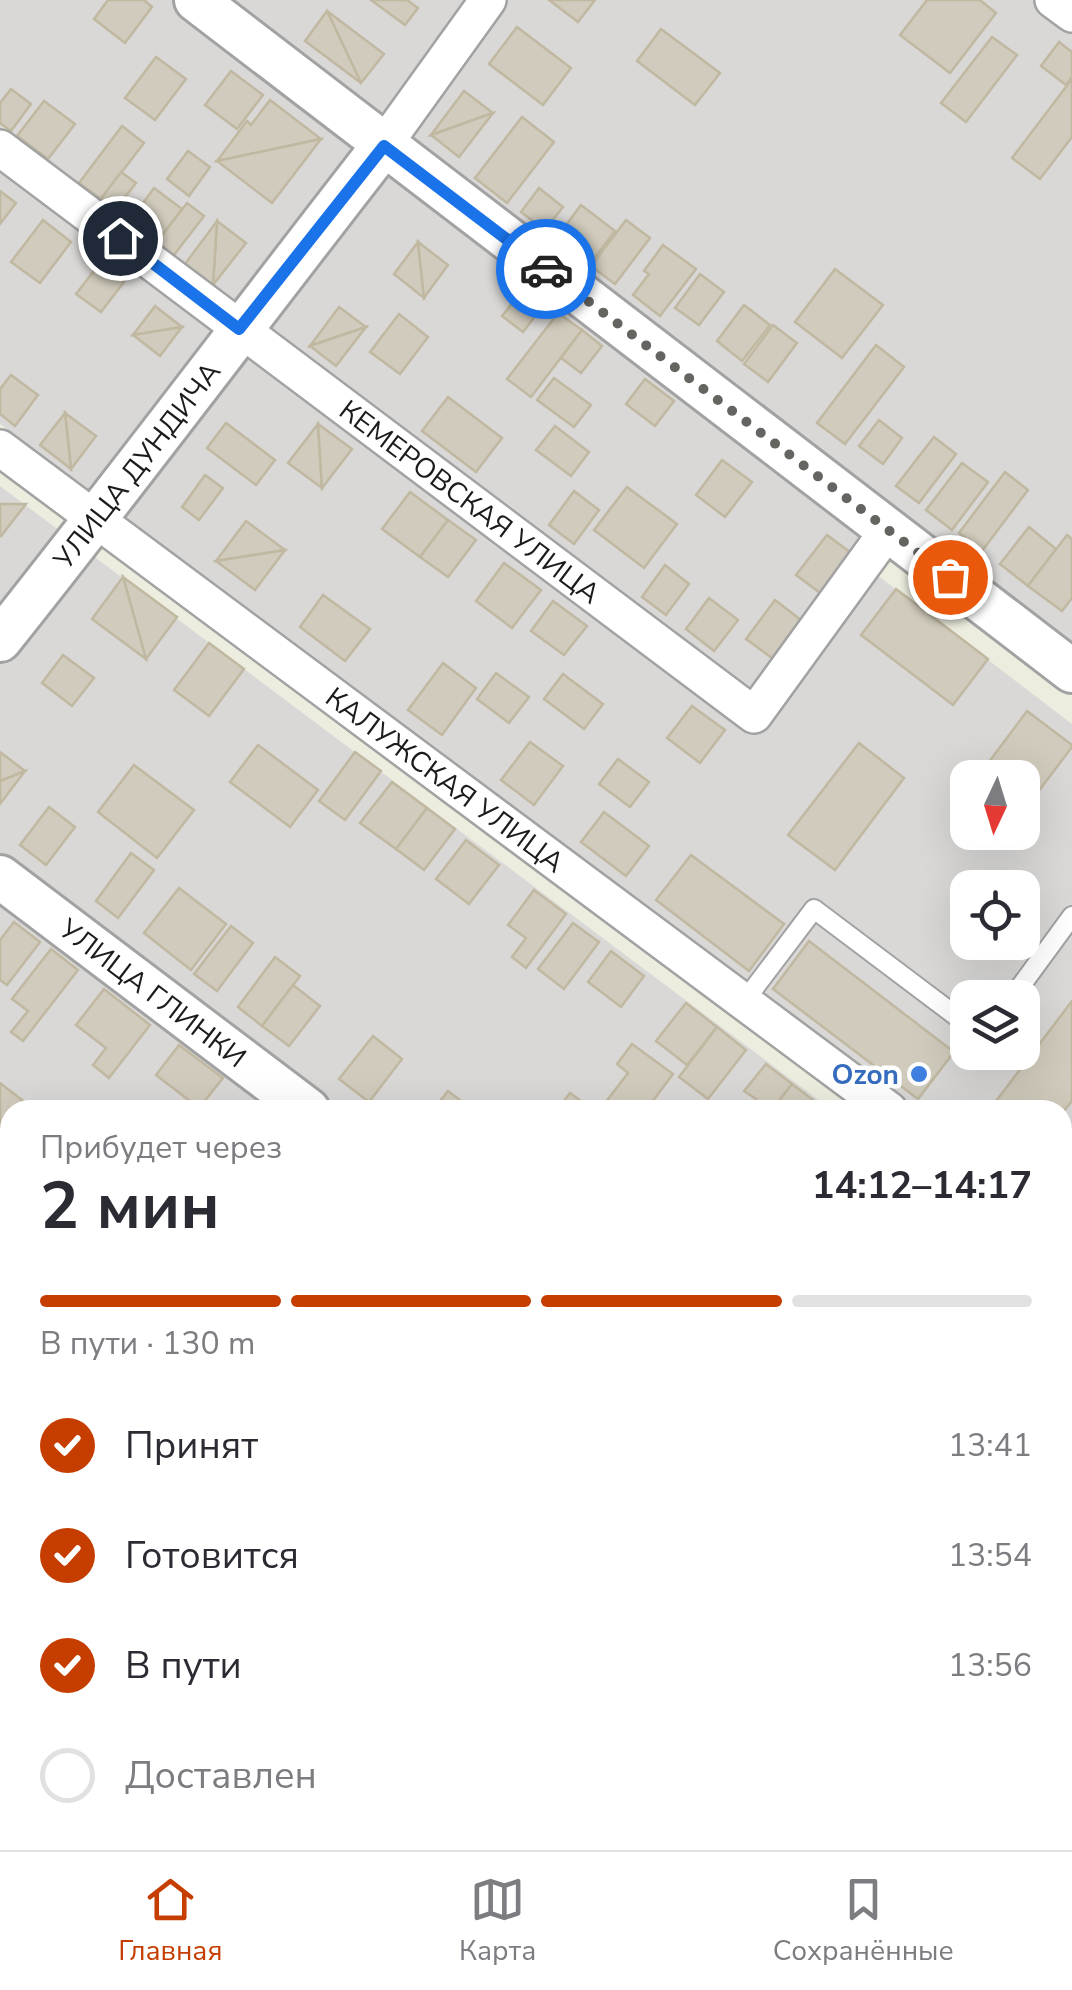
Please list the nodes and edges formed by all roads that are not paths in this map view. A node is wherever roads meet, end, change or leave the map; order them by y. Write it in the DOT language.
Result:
graph roads {
  1 [pos="196,0"];
  2 [pos="488,0"];
  3 [pos="1053,0"];
  4 [pos="1072,14"];
  5 [pos="384,146"];
  6 [pos="0,148"];
  7 [pos="239,329"];
  8 [pos="0,448"];
  9 [pos="96,520"];
  10 [pos="889,529"];
  11 [pos="0,640"];
  12 [pos="1072,672"];
  13 [pos="0,877"];
  14 [pos="1072,916"];
  15 [pos="1025,980"];
  16 [pos="744,1002"];
  17 [pos="950,1011"];
  18 [pos="295,1100"];
  19 [pos="876,1100"];
  1 -- 5 [label="street"];
  2 -- 5 [label="street, УЛИЦА ДУНДИЧА"];
  3 -- 4 [label="street"];
  5 -- 7 [label="street, УЛИЦА ДУНДИЧА"];
  5 -- 10 [label="street"];
  6 -- 7 [label="street, КЕМЕРОВСКАЯ УЛИЦА"];
  7 -- 9 [label="street, УЛИЦА ДУНДИЧА"];
  7 -- 10 [label="street, КЕМЕРОВСКАЯ УЛИЦА"];
  8 -- 9 [label="street, КАЛУЖСКАЯ УЛИЦА"];
  9 -- 11 [label="street, УЛИЦА ДУНДИЧА"];
  9 -- 16 [label="street, КАЛУЖСКАЯ УЛИЦА"];
  10 -- 12 [label="street"];
  13 -- 18 [label="street, УЛИЦА ГЛИНКИ"];
  14 -- 15 [label="lane"];
  16 -- 17 [label="lane"];
  16 -- 19 [label="street, КАЛУЖСКАЯ УЛИЦА"];
}
